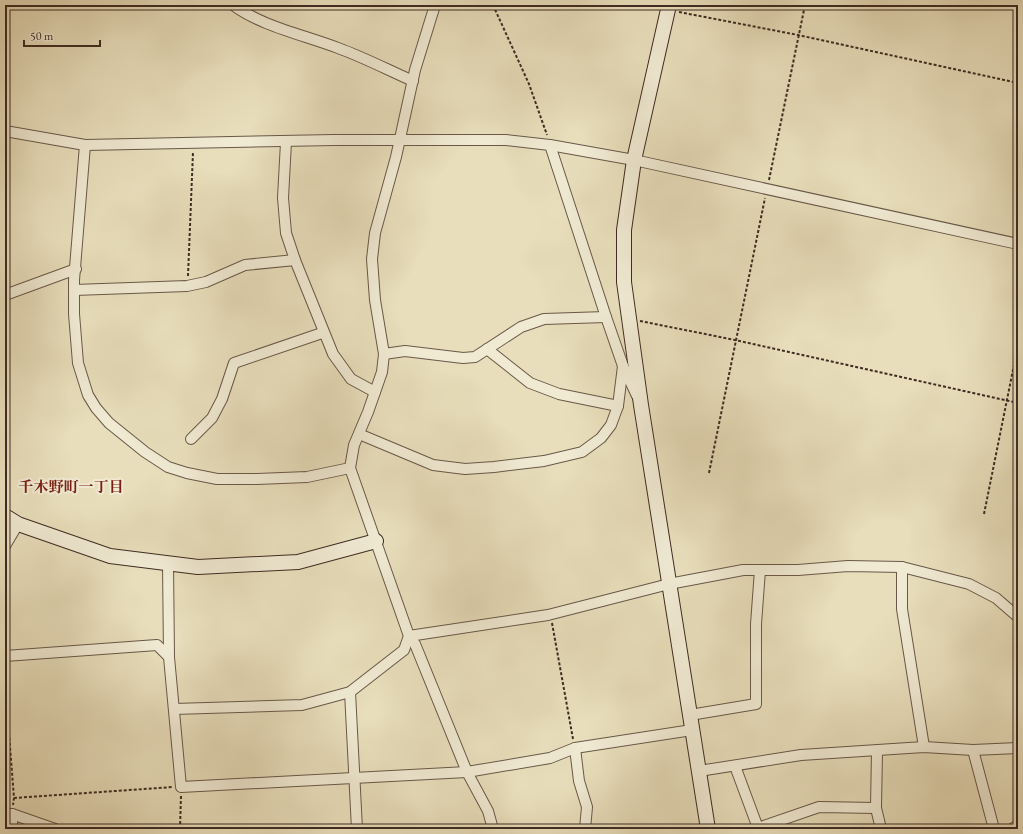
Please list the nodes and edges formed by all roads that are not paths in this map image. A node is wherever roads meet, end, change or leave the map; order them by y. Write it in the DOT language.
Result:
graph roads {
  1 [pos="233,5"];
  2 [pos="435,5"];
  3 [pos="668,7"];
  4 [pos="413,81"];
  5 [pos="5,131"];
  6 [pos="399,141"];
  7 [pos="286,142"];
  8 [pos="550,144"];
  9 [pos="85,145"];
  10 [pos="634,160"];
  11 [pos="1018,244"];
  12 [pos="295,260"];
  13 [pos="76,269"];
  14 [pos="74,290"];
  15 [pos="5,295"];
  16 [pos="606,317"];
  17 [pos="322,333"];
  18 [pos="487,349"];
  19 [pos="384,354"];
  20 [pos="623,366"];
  21 [pos="375,392"];
  22 [pos="641,405"];
  23 [pos="618,406"];
  24 [pos="359,434"];
  25 [pos="190,439"];
  26 [pos="350,468"];
  27 [pos="5,516"];
  28 [pos="18,524"];
  29 [pos="376,541"];
  30 [pos="5,546"];
  31 [pos="168,563"];
  32 [pos="902,567"];
  33 [pos="760,570"];
  34 [pos="669,584"];
  35 [pos="1018,617"];
  36 [pos="409,636"];
  37 [pos="5,656"];
  38 [pos="169,657"];
  39 [pos="350,692"];
  40 [pos="174,710"];
  41 [pos="690,715"];
  42 [pos="692,730"];
  43 [pos="924,747"];
  44 [pos="574,748"];
  45 [pos="1018,748"];
  46 [pos="973,750"];
  47 [pos="877,751"];
  48 [pos="735,766"];
  49 [pos="699,771"];
  50 [pos="467,772"];
  51 [pos="355,777"];
  52 [pos="876,808"];
  53 [pos="8,814"];
  54 [pos="1018,825"];
  55 [pos="12,829"];
  56 [pos="55,829"];
  57 [pos="357,829"];
  58 [pos="493,829"];
  59 [pos="585,829"];
  60 [pos="708,829"];
  61 [pos="880,829"];
  62 [pos="994,829"];
  63 [pos="1012,829"];
  1 -- 4 [label="street"];
  2 -- 4 [label="street"];
  3 -- 10 [label="street"];
  4 -- 6 [label="street"];
  5 -- 9 [label="street"];
  6 -- 7 [label="street"];
  6 -- 8 [label="street"];
  6 -- 19 [label="street"];
  7 -- 9 [label="street"];
  7 -- 12 [label="street"];
  8 -- 10 [label="street"];
  8 -- 16 [label="street"];
  9 -- 13 [label="street"];
  10 -- 11 [label="street"];
  10 -- 22 [label="street"];
  12 -- 14 [label="street"];
  12 -- 17 [label="street"];
  13 -- 14 [label="street"];
  13 -- 15 [label="street"];
  14 -- 26 [label="street"];
  16 -- 18 [label="street"];
  16 -- 20 [label="street"];
  17 -- 21 [label="street"];
  17 -- 25 [label="street"];
  18 -- 19 [label="street"];
  18 -- 23 [label="street"];
  19 -- 21 [label="street"];
  20 -- 22 [label="street"];
  20 -- 23 [label="street"];
  21 -- 24 [label="street"];
  22 -- 34 [label="street"];
  23 -- 24 [label="street"];
  24 -- 26 [label="street"];
  26 -- 29 [label="street"];
  27 -- 28 [label="street"];
  28 -- 30 [label="street"];
  28 -- 31 [label="street"];
  29 -- 31 [label="street"];
  29 -- 36 [label="street"];
  31 -- 38 [label="street"];
  32 -- 33 [label="street"];
  32 -- 35 [label="street"];
  32 -- 43 [label="street"];
  33 -- 34 [label="street"];
  33 -- 41 [label="street"];
  34 -- 36 [label="street"];
  34 -- 41 [label="street"];
  36 -- 39 [label="street"];
  36 -- 50 [label="street"];
  37 -- 38 [label="street"];
  38 -- 40 [label="street"];
  39 -- 40 [label="street"];
  39 -- 51 [label="street"];
  40 -- 51 [label="street"];
  41 -- 42 [label="street"];
  42 -- 44 [label="street"];
  42 -- 49 [label="street"];
  43 -- 46 [label="street"];
  43 -- 47 [label="street"];
  44 -- 50 [label="street"];
  44 -- 59 [label="street"];
  45 -- 46 [label="street"];
  46 -- 62 [label="street"];
  47 -- 48 [label="street"];
  47 -- 52 [label="street"];
  48 -- 49 [label="street"];
  48 -- 52 [label="street"];
  49 -- 60 [label="street"];
  50 -- 51 [label="street"];
  50 -- 58 [label="street"];
  51 -- 57 [label="street"];
  52 -- 61 [label="street"];
  53 -- 55 [label="street"];
  53 -- 56 [label="street"];
  54 -- 63 [label="street"];
}
